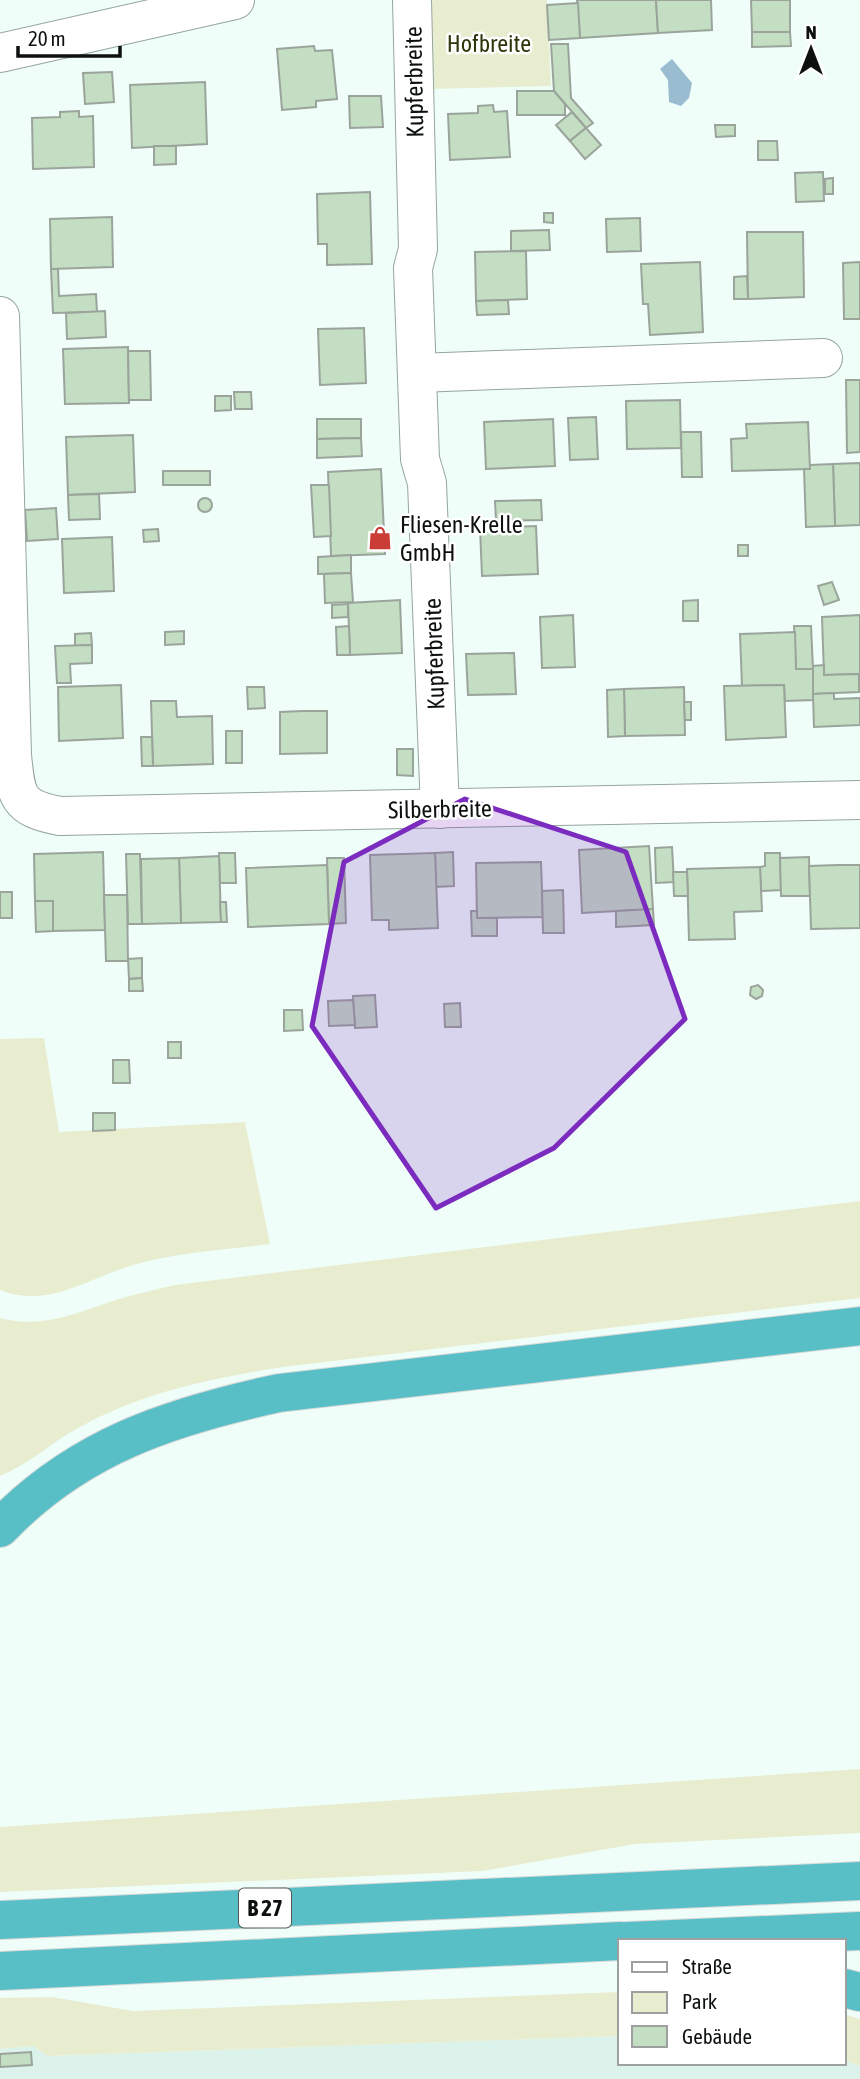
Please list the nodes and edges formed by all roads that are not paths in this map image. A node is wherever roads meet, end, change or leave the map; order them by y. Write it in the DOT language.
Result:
graph roads {
  1 [pos="235,0"];
  2 [pos="412,0"];
  3 [pos="0,53"];
  4 [pos="0,316"];
  5 [pos="823,358"];
  6 [pos="418,373"];
  7 [pos="860,800"];
  8 [pos="440,809"];
  9 [pos="860,1326"];
  10 [pos="0,1528"];
  11 [pos="860,1881"];
  12 [pos="1,1920"];
  13 [pos="860,1931"];
  14 [pos="676,1939"];
  15 [pos="618,1941"];
  16 [pos="4,1971"];
  1 -- 3 [label="street"];
  2 -- 6 [label="street, Kupferbreite"];
  4 -- 8 [label="street, Silberbreite"];
  5 -- 6 [label="street"];
  6 -- 8 [label="street, Kupferbreite"];
  7 -- 8 [label="street, Silberbreite"];
  9 -- 10 [label="highway"];
  11 -- 12 [label="highway, B 27"];
  13 -- 14 [label="highway"];
  15 -- 16 [label="highway, B 27"];
}
